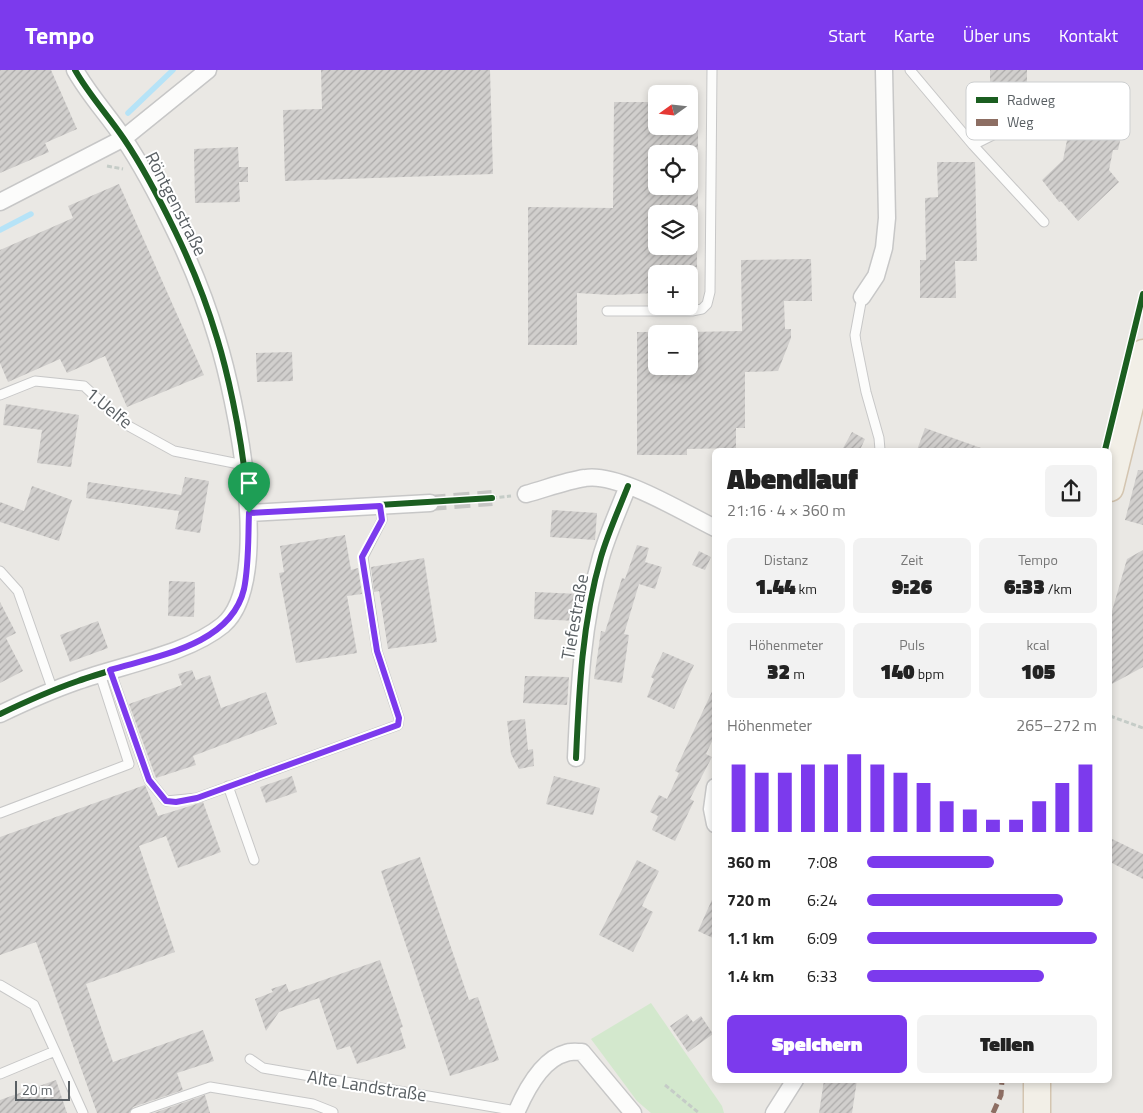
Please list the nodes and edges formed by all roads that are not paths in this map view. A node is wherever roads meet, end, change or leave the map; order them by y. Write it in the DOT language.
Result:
graph roads {
  1 [pos="75,70"];
  2 [pos="208,70"];
  3 [pos="712,70"];
  4 [pos="884,70"];
  5 [pos="910,70"];
  6 [pos="966,136"];
  7 [pos="124,138"];
  8 [pos="970,140"];
  9 [pos="984,140"];
  10 [pos="974,145"];
  11 [pos="0,202"];
  12 [pos="1044,222"];
  13 [pos="862,297"];
  14 [pos="607,311"];
  15 [pos="1143,353"];
  16 [pos="0,396"];
  17 [pos="880,448"];
  18 [pos="244,465"];
  19 [pos="1112,480"];
  20 [pos="628,486"];
  21 [pos="526,494"];
  22 [pos="430,503"];
  23 [pos="380,506"];
  24 [pos="249,513"];
  25 [pos="712,527"];
  26 [pos="0,571"];
  27 [pos="105,672"];
  28 [pos="53,691"];
  29 [pos="0,714"];
  30 [pos="576,758"];
  31 [pos="228,786"];
  32 [pos="0,813"];
  33 [pos="254,860"];
  34 [pos="0,986"];
  35 [pos="55,1052"];
  36 [pos="250,1058"];
  37 [pos="0,1074"];
  38 [pos="792,1083"];
  39 [pos="1019,1083"];
  40 [pos="1037,1083"];
  41 [pos="516,1112"];
  42 [pos="83,1113"];
  43 [pos="135,1113"];
  44 [pos="334,1113"];
  45 [pos="633,1113"];
  46 [pos="774,1113"];
  47 [pos="1018,1113"];
  48 [pos="1037,1113"];
  1 -- 7 [label="street, Röntgenstraße"];
  2 -- 7 [label="street"];
  3 -- 14 [label="lane"];
  4 -- 13 [label="street"];
  5 -- 6 [label="lane"];
  7 -- 11 [label="street"];
  7 -- 18 [label="street, Röntgenstraße"];
  8 -- 10 [label="lane"];
  9 -- 10 [label="lane"];
  10 -- 12 [label="lane"];
  13 -- 17 [label="lane"];
  15 -- 19 [label="main road"];
  16 -- 18 [label="lane, 1.Uelfe"];
  18 -- 24 [label="street, Röntgenstraße"];
  20 -- 21 [label="street"];
  20 -- 25 [label="street"];
  20 -- 30 [label="street, Tiefestraße"];
  22 -- 23 [label="street"];
  23 -- 24 [label="street"];
  23 -- 31 [label="lane"];
  24 -- 27 [label="street, Röntgenstraße"];
  26 -- 28 [label="lane"];
  27 -- 28 [label="street, Röntgenstraße"];
  27 -- 31 [label="lane"];
  27 -- 32 [label="lane"];
  28 -- 29 [label="street, Röntgenstraße"];
  31 -- 33 [label="lane"];
  34 -- 35 [label="lane"];
  35 -- 37 [label="lane"];
  35 -- 42 [label="lane"];
  36 -- 41 [label="lane, Alte Landstraße"];
  38 -- 46 [label="street"];
  39 -- 47 [label="main road"];
  40 -- 48 [label="main road"];
  41 -- 45 [label="street, Alte Landstraße"];
  43 -- 44 [label="lane"];
}
